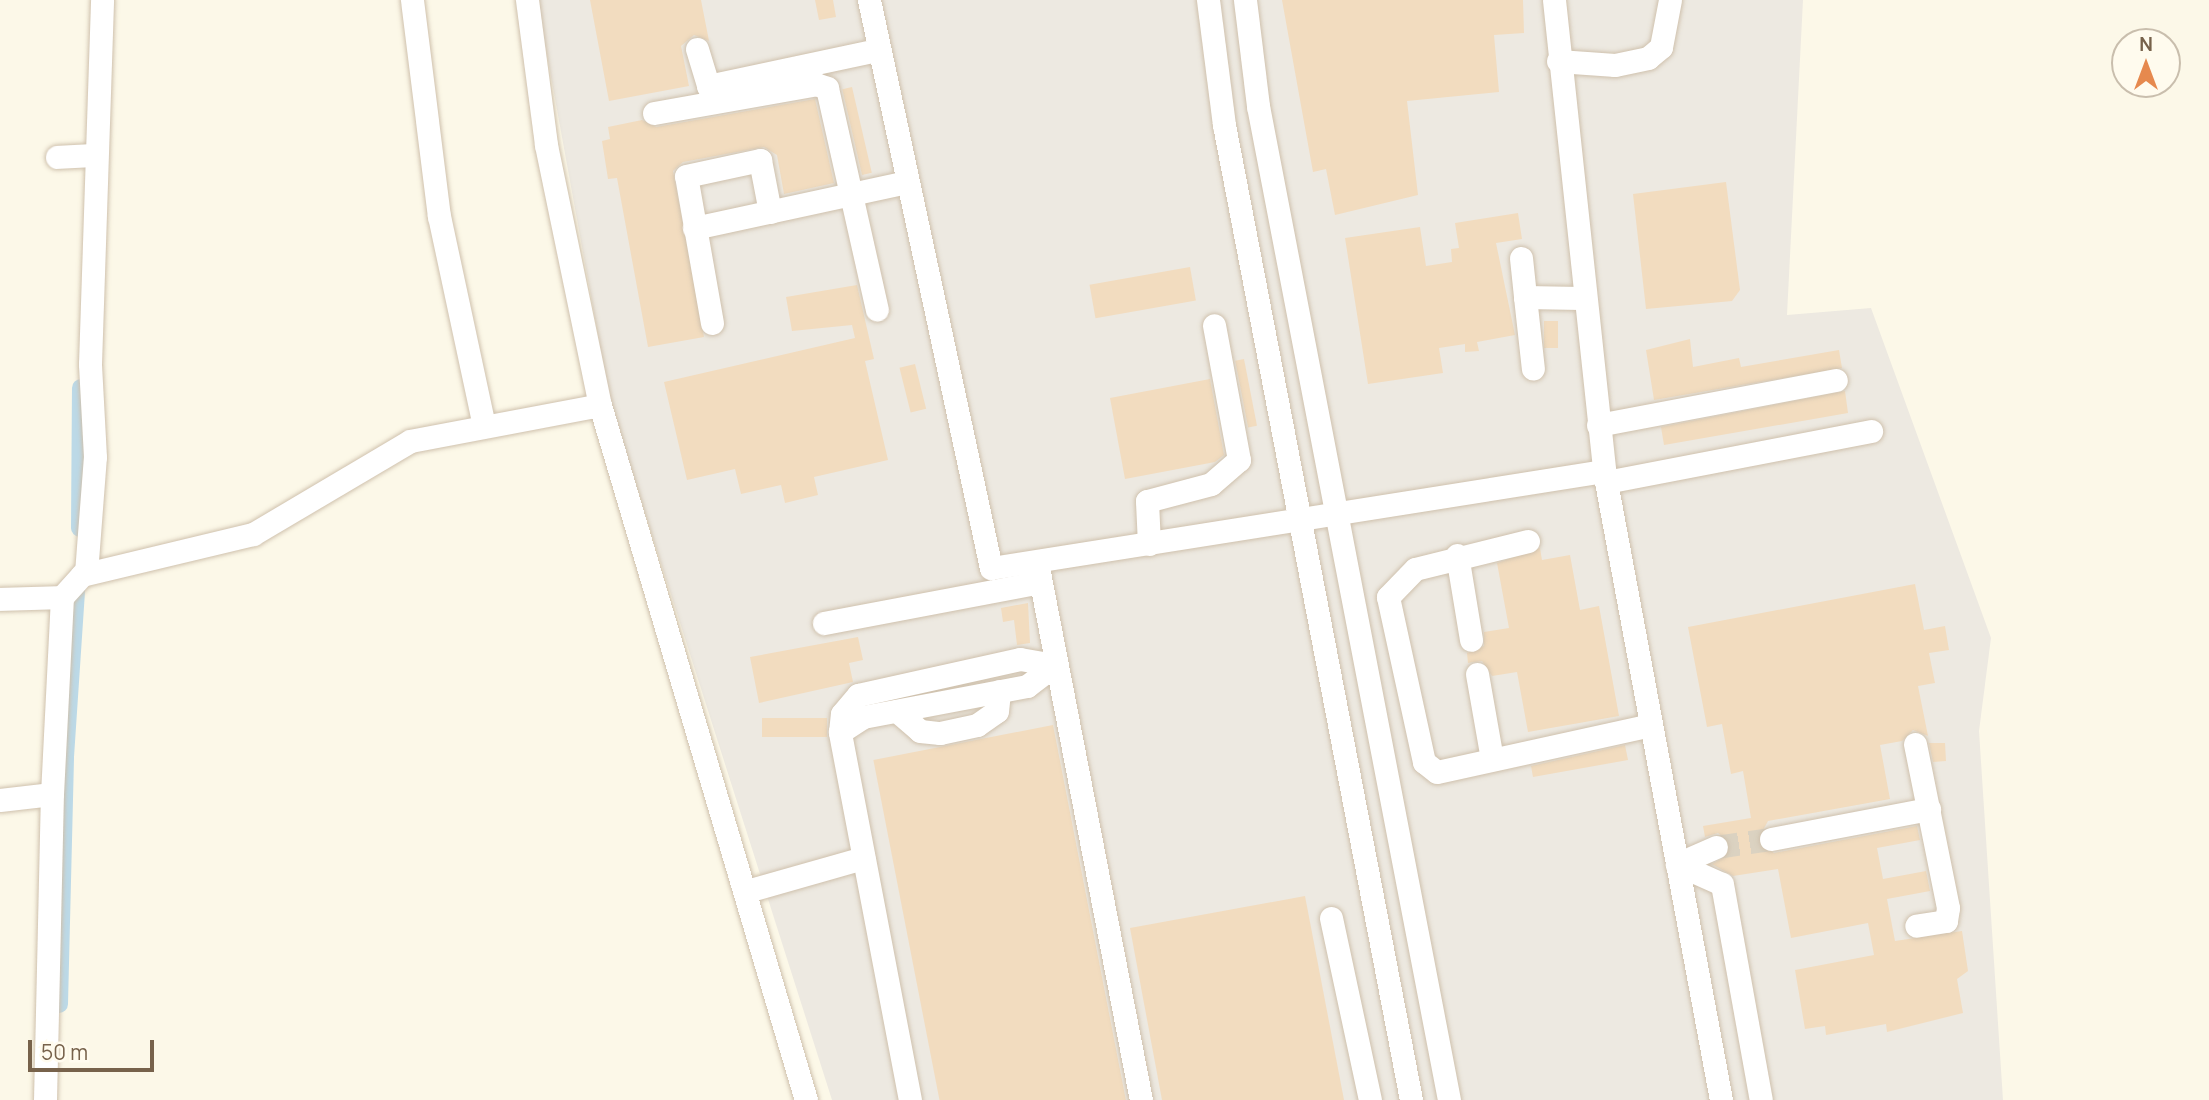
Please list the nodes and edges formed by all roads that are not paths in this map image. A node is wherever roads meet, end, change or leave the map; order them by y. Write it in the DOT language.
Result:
graph roads {
  1 [pos="102,0"];
  2 [pos="412,0"];
  3 [pos="527,0"];
  4 [pos="869,0"];
  5 [pos="1208,0"];
  6 [pos="1245,0"];
  7 [pos="1554,0"];
  8 [pos="1670,0"];
  9 [pos="697,49"];
  10 [pos="878,50"];
  11 [pos="1559,61"];
  12 [pos="654,113"];
  13 [pos="906,183"];
  14 [pos="849,195"];
  15 [pos="770,212"];
  16 [pos="694,228"];
  17 [pos="1521,258"];
  18 [pos="1525,298"];
  19 [pos="1581,298"];
  20 [pos="877,309"];
  21 [pos="712,323"];
  22 [pos="1214,324"];
  23 [pos="1534,369"];
  24 [pos="1836,380"];
  25 [pos="600,405"];
  26 [pos="1598,425"];
  27 [pos="484,426"];
  28 [pos="1871,432"];
  29 [pos="1605,477"];
  30 [pos="1336,513"];
  31 [pos="1302,521"];
  32 [pos="1528,541"];
  33 [pos="1149,544"];
  34 [pos="1457,555"];
  35 [pos="1039,572"];
  36 [pos="75,583"];
  37 [pos="0,599"];
  38 [pos="824,623"];
  39 [pos="1471,640"];
  40 [pos="1055,665"];
  41 [pos="987,667"];
  42 [pos="1478,674"];
  43 [pos="901,685"];
  44 [pos="997,691"];
  45 [pos="902,710"];
  46 [pos="1651,725"];
  47 [pos="839,732"];
  48 [pos="1915,744"];
  49 [pos="1492,759"];
  50 [pos="52,794"];
  51 [pos="0,800"];
  52 [pos="1929,809"];
  53 [pos="1771,839"];
  54 [pos="1716,847"];
  55 [pos="863,858"];
  56 [pos="1677,864"];
  57 [pos="752,889"];
  58 [pos="1331,918"];
  59 [pos="1916,926"];
  60 [pos="45,1100"];
  61 [pos="806,1100"];
  62 [pos="910,1100"];
  63 [pos="1141,1100"];
  64 [pos="1370,1100"];
  65 [pos="1411,1100"];
  66 [pos="1449,1100"];
  67 [pos="1721,1100"];
  68 [pos="1761,1100"];
  1 -- 36 [label="street"];
  2 -- 27 [label="street"];
  3 -- 25 [label="street"];
  4 -- 10 [label="street"];
  5 -- 31 [label="street"];
  6 -- 30 [label="street"];
  7 -- 11 [label="street"];
  8 -- 11 [label="street"];
  9 -- 10 [label="street"];
  10 -- 13 [label="street"];
  11 -- 19 [label="street"];
  12 -- 14 [label="street"];
  13 -- 14 [label="street"];
  13 -- 35 [label="street"];
  14 -- 15 [label="street"];
  14 -- 20 [label="street"];
  15 -- 16 [label="street"];
  15 -- 16 [label="street"];
  16 -- 21 [label="street"];
  17 -- 18 [label="street"];
  18 -- 19 [label="street"];
  18 -- 23 [label="street"];
  19 -- 26 [label="street"];
  22 -- 33 [label="street"];
  24 -- 26 [label="street"];
  25 -- 27 [label="street"];
  25 -- 57 [label="street"];
  26 -- 29 [label="street"];
  27 -- 36 [label="street"];
  28 -- 29 [label="street"];
  29 -- 30 [label="street"];
  29 -- 46 [label="street"];
  30 -- 31 [label="street"];
  30 -- 66 [label="street"];
  31 -- 33 [label="street"];
  31 -- 65 [label="street"];
  32 -- 34 [label="street"];
  33 -- 35 [label="street"];
  34 -- 39 [label="street"];
  34 -- 49 [label="street"];
  35 -- 38 [label="street"];
  35 -- 40 [label="street"];
  36 -- 37 [label="street"];
  36 -- 50 [label="street"];
  40 -- 41 [label="street"];
  40 -- 44 [label="street"];
  40 -- 63 [label="street"];
  41 -- 43 [label="street"];
  41 -- 44 [label="street"];
  42 -- 49 [label="street"];
  43 -- 45 [label="street"];
  43 -- 47 [label="street"];
  44 -- 45 [label="street"];
  45 -- 47 [label="street"];
  46 -- 49 [label="street"];
  46 -- 56 [label="street"];
  47 -- 55 [label="street"];
  48 -- 52 [label="street"];
  50 -- 51 [label="street"];
  50 -- 60 [label="street"];
  52 -- 53 [label="street"];
  52 -- 59 [label="street"];
  54 -- 56 [label="street"];
  55 -- 57 [label="street"];
  55 -- 62 [label="street"];
  56 -- 67 [label="street"];
  56 -- 68 [label="street"];
  57 -- 61 [label="street"];
  58 -- 64 [label="street"];
}
